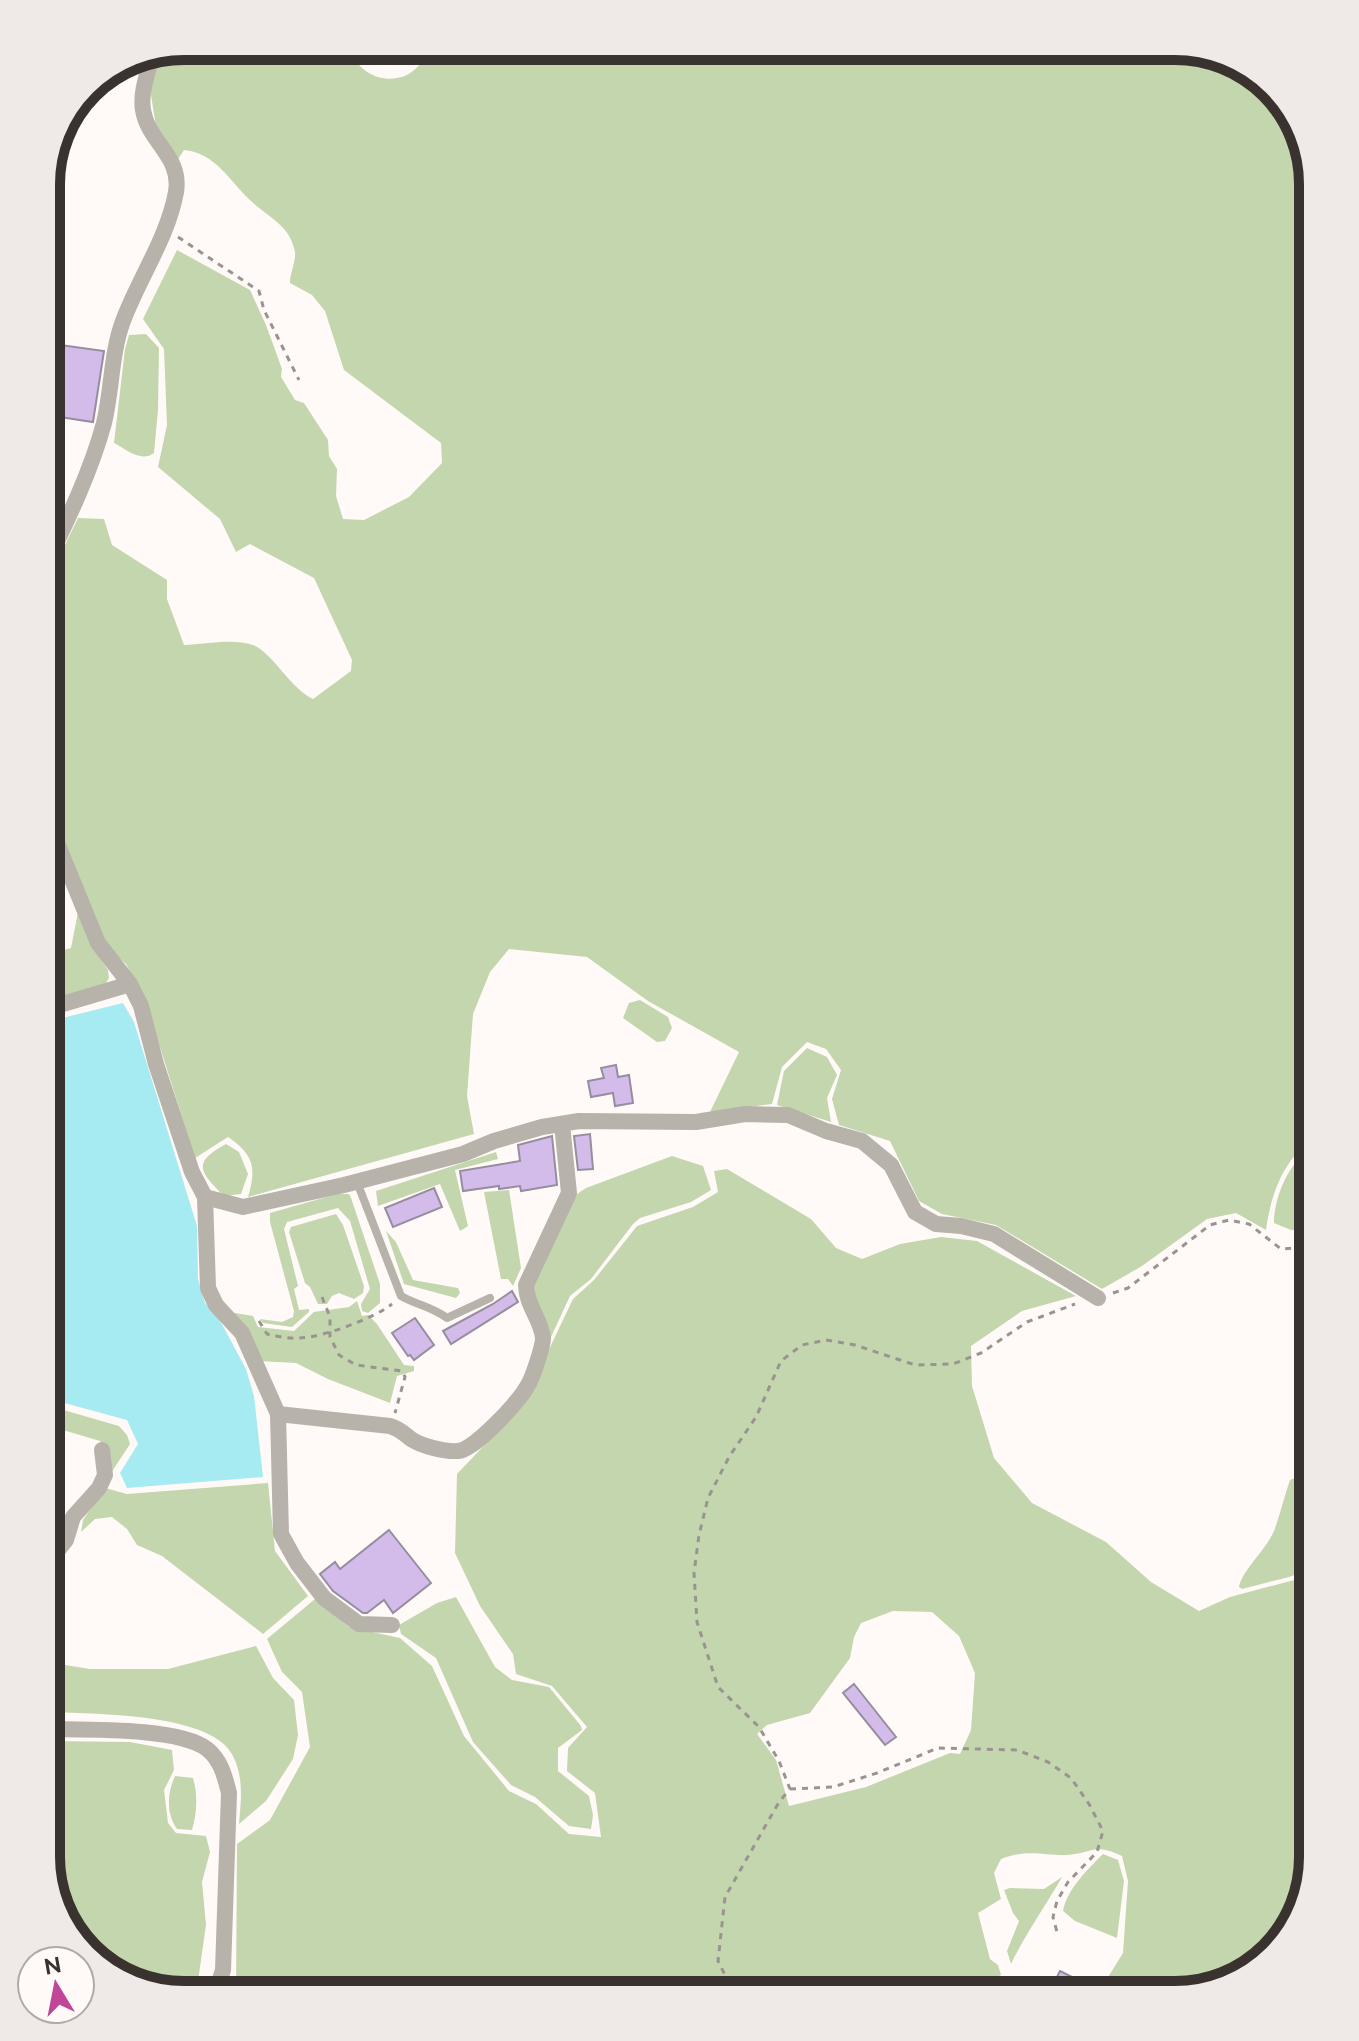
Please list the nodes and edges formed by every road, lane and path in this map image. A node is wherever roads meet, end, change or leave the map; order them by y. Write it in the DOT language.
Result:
graph roads {
  1 [pos="149,65"];
  2 [pos="165,228"];
  3 [pos="299,380"];
  4 [pos="60,532"];
  5 [pos="60,850"];
  6 [pos="130,984"];
  7 [pos="60,1005"];
  8 [pos="562,1124"];
  9 [pos="357,1181"];
  10 [pos="205,1197"];
  11 [pos="1299,1248"];
  12 [pos="401,1296"];
  13 [pos="322,1297"];
  14 [pos="490,1298"];
  15 [pos="1098,1298"];
  16 [pos="259,1321"];
  17 [pos="331,1330"];
  18 [pos="278,1414"];
  19 [pos="390,1426"];
  20 [pos="102,1450"];
  21 [pos="60,1548"];
  22 [pos="392,1625"];
  23 [pos="60,1729"];
  24 [pos="790,1789"];
  25 [pos="1057,1932"];
  26 [pos="219,1981"];
  27 [pos="728,1981"];
  1 -- 2 [label="street"];
  2 -- 3 [label="path"];
  2 -- 4 [label="street"];
  5 -- 6 [label="street"];
  6 -- 7 [label="street"];
  6 -- 10 [label="street"];
  8 -- 9 [label="street"];
  8 -- 15 [label="street"];
  8 -- 19 [label="street"];
  9 -- 10 [label="street"];
  9 -- 12 [label="lane"];
  10 -- 18 [label="street"];
  11 -- 15 [label="path"];
  12 -- 14 [label="lane"];
  12 -- 17 [label="path"];
  13 -- 17 [label="path"];
  15 -- 24 [label="path"];
  16 -- 17 [label="path"];
  17 -- 19 [label="path"];
  18 -- 19 [label="street"];
  18 -- 22 [label="street"];
  20 -- 21 [label="street"];
  23 -- 26 [label="street"];
  24 -- 25 [label="path"];
  24 -- 27 [label="path"];
}
